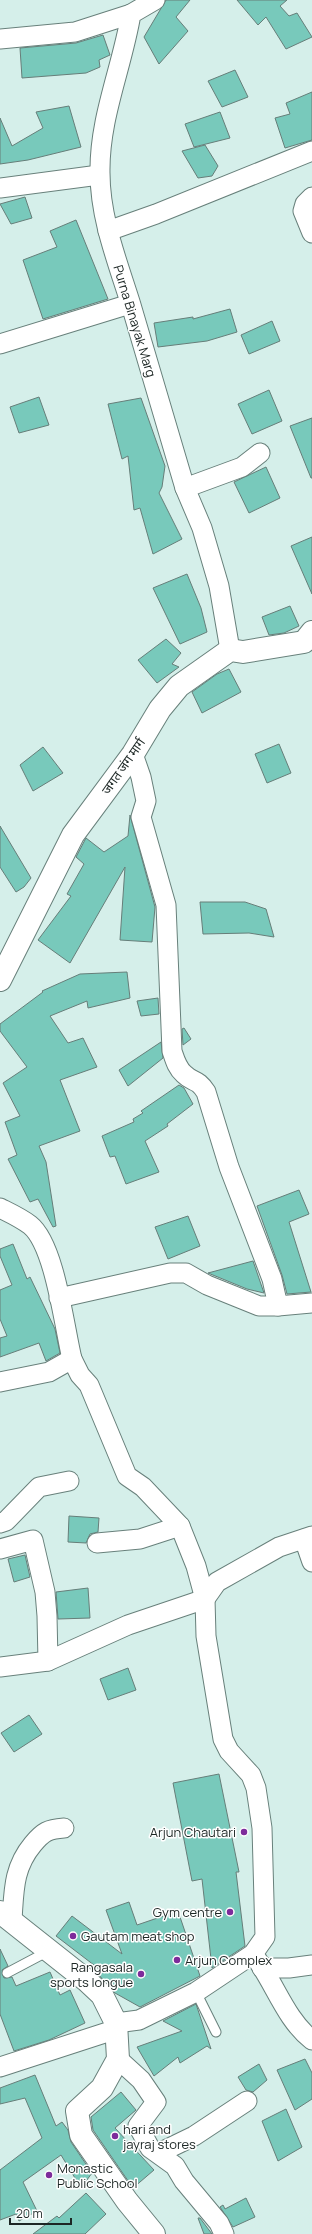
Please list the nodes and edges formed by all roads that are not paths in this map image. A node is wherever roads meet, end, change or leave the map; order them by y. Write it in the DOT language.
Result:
graph roads {
  1 [pos="155,0"];
  2 [pos="131,14"];
  3 [pos="0,39"];
  4 [pos="312,151"];
  5 [pos="100,174"];
  6 [pos="0,188"];
  7 [pos="312,197"];
  8 [pos="108,231"];
  9 [pos="312,232"];
  10 [pos="130,304"];
  11 [pos="0,344"];
  12 [pos="260,453"];
  13 [pos="184,488"];
  14 [pos="309,642"];
  15 [pos="230,650"];
  16 [pos="133,754"];
  17 [pos="0,980"];
  18 [pos="0,1208"];
  19 [pos="59,1298"];
  20 [pos="312,1303"];
  21 [pos="278,1306"];
  22 [pos="72,1359"];
  23 [pos="0,1382"];
  24 [pos="69,1481"];
  25 [pos="0,1523"];
  26 [pos="180,1526"];
  27 [pos="308,1537"];
  28 [pos="97,1543"];
  29 [pos="0,1549"];
  30 [pos="312,1562"];
  31 [pos="205,1599"];
  32 [pos="48,1661"];
  33 [pos="0,1667"];
  34 [pos="64,1828"];
  35 [pos="6,1916"];
  36 [pos="48,1949"];
  37 [pos="258,1961"];
  38 [pos="312,1965"];
  39 [pos="7,1973"];
  40 [pos="196,1992"];
  41 [pos="116,2026"];
  42 [pos="216,2032"];
  43 [pos="312,2040"];
  44 [pos="118,2059"];
  45 [pos="0,2067"];
  46 [pos="247,2101"];
  47 [pos="159,2153"];
  48 [pos="154,2234"];
  49 [pos="224,2234"];
  1 -- 2 [label="street"];
  2 -- 3 [label="street"];
  2 -- 5 [label="street, Purna Binayak Marg"];
  4 -- 8 [label="street"];
  5 -- 6 [label="street"];
  5 -- 8 [label="street, Purna Binayak Marg"];
  7 -- 9 [label="street"];
  8 -- 10 [label="street, Purna Binayak Marg"];
  10 -- 11 [label="street"];
  10 -- 13 [label="street, Purna Binayak Marg"];
  12 -- 13 [label="street"];
  13 -- 15 [label="street, Purna Binayak Marg"];
  14 -- 15 [label="street"];
  15 -- 16 [label="street, जगत जंग मार्ग"];
  16 -- 17 [label="street, जगत जंग मार्ग"];
  16 -- 21 [label="street"];
  18 -- 19 [label="street"];
  19 -- 21 [label="street"];
  19 -- 22 [label="street"];
  20 -- 21 [label="street"];
  22 -- 23 [label="street"];
  22 -- 26 [label="street"];
  24 -- 25 [label="street"];
  26 -- 28 [label="street"];
  26 -- 31 [label="street"];
  27 -- 30 [label="street"];
  27 -- 31 [label="street"];
  29 -- 32 [label="street"];
  31 -- 32 [label="street"];
  31 -- 37 [label="street"];
  32 -- 33 [label="street"];
  34 -- 35 [label="street"];
  35 -- 36 [label="street"];
  36 -- 39 [label="lane"];
  36 -- 41 [label="street"];
  37 -- 38 [label="street"];
  37 -- 40 [label="street"];
  37 -- 43 [label="street"];
  40 -- 41 [label="street"];
  40 -- 42 [label="lane"];
  41 -- 44 [label="street"];
  41 -- 45 [label="street"];
  44 -- 47 [label="street"];
  44 -- 48 [label="street"];
  46 -- 47 [label="street"];
  47 -- 49 [label="street"];
}
